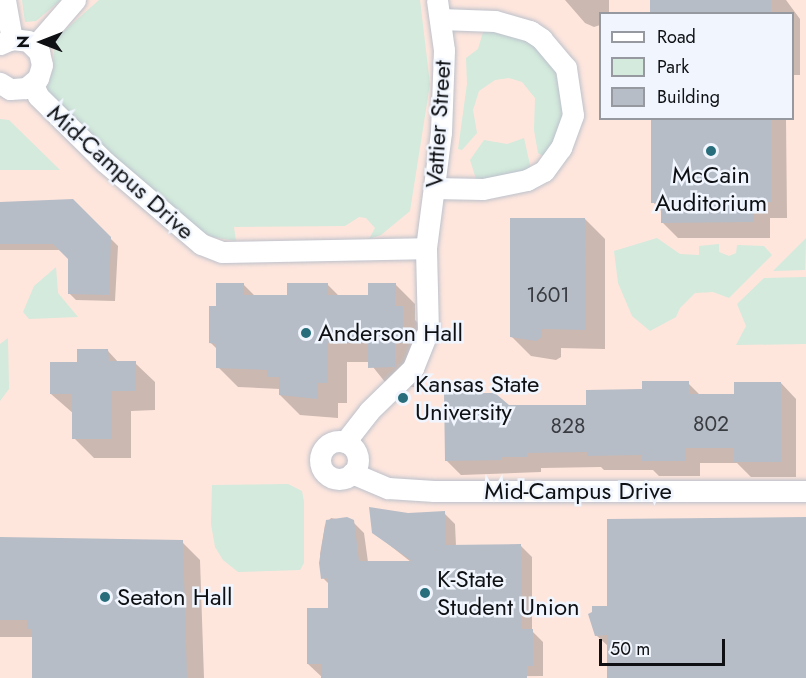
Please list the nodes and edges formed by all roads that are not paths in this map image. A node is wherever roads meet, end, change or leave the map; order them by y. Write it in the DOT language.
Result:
graph roads {
  1 [pos="5,0"];
  2 [pos="75,0"];
  3 [pos="438,9"];
  4 [pos="6,42"];
  5 [pos="35,46"];
  6 [pos="0,83"];
  7 [pos="33,84"];
  8 [pos="434,188"];
  9 [pos="426,248"];
  10 [pos="345,442"];
  11 [pos="352,473"];
  12 [pos="806,491"];
  1 -- 4 [label="street"];
  2 -- 5 [label="street"];
  3 -- 8 [label="street, Vattier Street"];
  3 -- 8 [label="street"];
  4 -- 5 [label="street"];
  5 -- 7 [label="street"];
  6 -- 7 [label="street"];
  7 -- 9 [label="street, Mid-Campus Drive"];
  8 -- 9 [label="street, Vattier Street"];
  9 -- 10 [label="street, Mid-Campus Drive"];
  10 -- 11 [label="street"];
  10 -- 11 [label="street, Mid-Campus Drive"];
  11 -- 12 [label="street, Mid-Campus Drive"];
}
